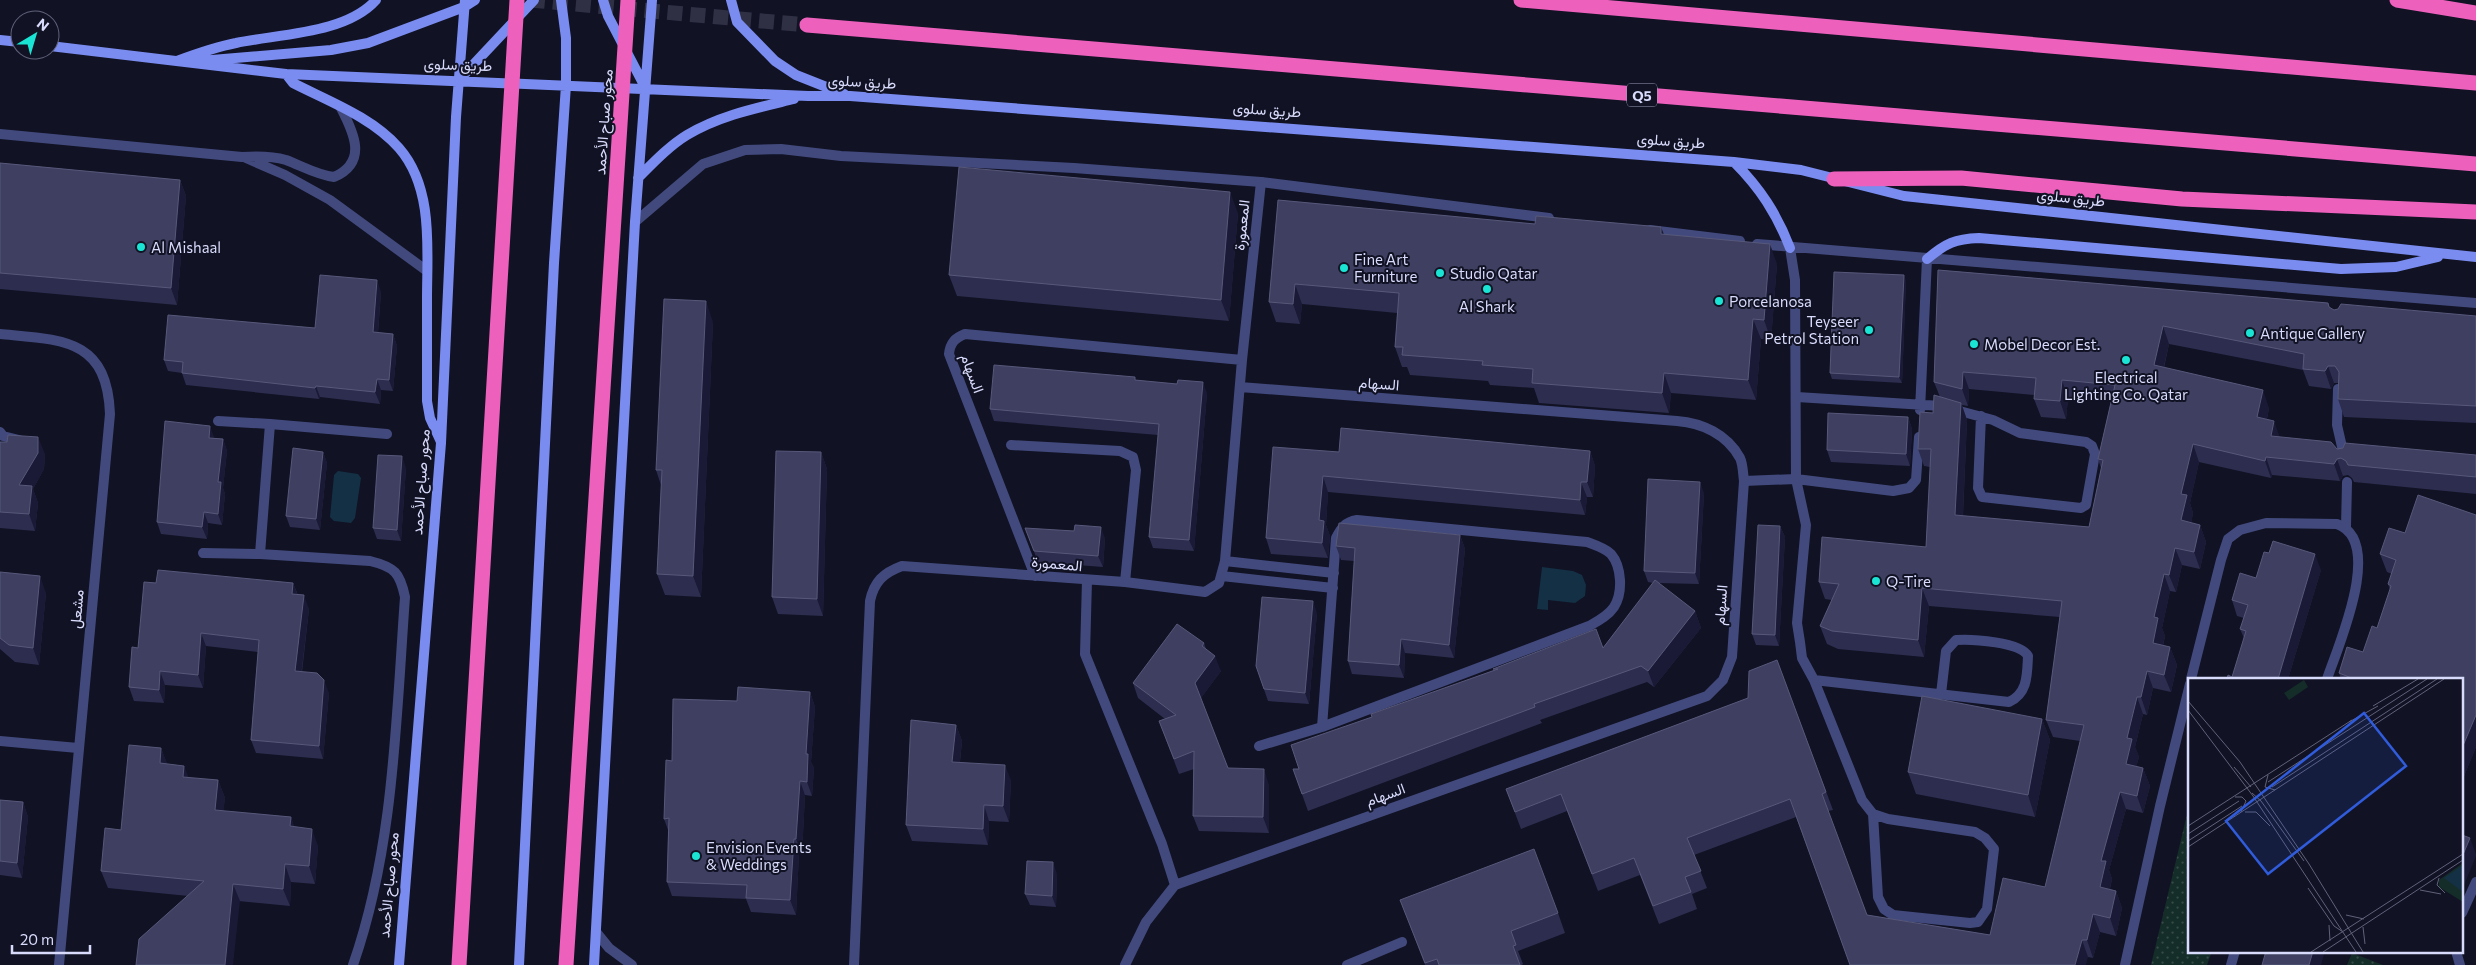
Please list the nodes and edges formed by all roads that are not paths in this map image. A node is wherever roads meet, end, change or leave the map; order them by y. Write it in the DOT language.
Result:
graph roads {
  1 [pos="376,0"];
  2 [pos="475,0"];
  3 [pos="516,0"];
  4 [pos="534,0"];
  5 [pos="561,0"];
  6 [pos="603,0"];
  7 [pos="628,0"];
  8 [pos="652,0"];
  9 [pos="731,0"];
  10 [pos="1521,0"];
  11 [pos="2397,0"];
  12 [pos="465,3"];
  13 [pos="2476,13"];
  14 [pos="807,25"];
  15 [pos="60,47"];
  16 [pos="174,63"];
  17 [pos="286,74"];
  18 [pos="458,81"];
  19 [pos="2476,83"];
  20 [pos="566,85"];
  21 [pos="646,88"];
  22 [pos="808,96"];
  23 [pos="850,96"];
  24 [pos="342,108"];
  25 [pos="0,134"];
  26 [pos="242,157"];
  27 [pos="1734,162"];
  28 [pos="2476,164"];
  29 [pos="638,178"];
  30 [pos="1834,179"];
  31 [pos="1261,182"];
  32 [pos="2476,212"];
  33 [pos="1564,220"];
  34 [pos="635,222"];
  35 [pos="1643,229"];
  36 [pos="1790,248"];
  37 [pos="2447,255"];
  38 [pos="2476,257"];
  39 [pos="1927,259"];
  40 [pos="427,271"];
  41 [pos="2476,303"];
  42 [pos="0,334"];
  43 [pos="1242,360"];
  44 [pos="1240,388"];
  45 [pos="2338,389"];
  46 [pos="1797,397"];
  47 [pos="1920,404"];
  48 [pos="1981,416"];
  49 [pos="218,421"];
  50 [pos="270,424"];
  51 [pos="0,432"];
  52 [pos="387,434"];
  53 [pos="23,441"];
  54 [pos="441,443"];
  55 [pos="1011,445"];
  56 [pos="2345,460"];
  57 [pos="1796,479"];
  58 [pos="1744,482"];
  59 [pos="2347,482"];
  60 [pos="2346,527"];
  61 [pos="203,553"];
  62 [pos="260,554"];
  63 [pos="1225,561"];
  64 [pos="1334,573"];
  65 [pos="1035,576"];
  66 [pos="1222,576"];
  67 [pos="1087,580"];
  68 [pos="1125,582"];
  69 [pos="1333,588"];
  70 [pos="2191,678"];
  71 [pos="2327,678"];
  72 [pos="1814,680"];
  73 [pos="2188,692"];
  74 [pos="1940,694"];
  75 [pos="1322,727"];
  76 [pos="0,741"];
  77 [pos="1259,746"];
  78 [pos="78,748"];
  79 [pos="1873,814"];
  80 [pos="2476,882"];
  81 [pos="1175,885"];
  82 [pos="2464,909"];
  83 [pos="596,932"];
  84 [pos="1402,942"];
  85 [pos="2235,952"];
  86 [pos="2456,952"];
  87 [pos="1374,954"];
  88 [pos="59,965"];
  89 [pos="353,965"];
  90 [pos="399,965"];
  91 [pos="459,965"];
  92 [pos="519,965"];
  93 [pos="566,965"];
  94 [pos="594,965"];
  95 [pos="632,965"];
  96 [pos="854,965"];
  97 [pos="1125,965"];
  98 [pos="1347,965"];
  99 [pos="1378,965"];
  100 [pos="2125,965"];
  101 [pos="2231,965"];
  102 [pos="2460,965"];
  1 -- 16 [label="main road"];
  2 -- 12 [label="main road"];
  3 -- 91 [label="highway, bridge"];
  4 -- 18 [label="main road"];
  5 -- 20 [label="main road"];
  6 -- 21 [label="main road"];
  7 -- 93 [label="highway, محور صباح الأحمد, bridge"];
  8 -- 21 [label="main road"];
  9 -- 23 [label="main road"];
  10 -- 19 [label="highway"];
  11 -- 13 [label="highway"];
  12 -- 16 [label="main road"];
  12 -- 18 [label="main road, محور صباح الأحمد"];
  14 -- 28 [label="highway, Q5"];
  15 -- 16 [label="main road, طريق سلوى"];
  16 -- 17 [label="main road, طريق سلوى"];
  17 -- 18 [label="main road, طريق سلوى"];
  17 -- 24 [label="main road"];
  18 -- 20 [label="main road, طريق سلوى"];
  18 -- 54 [label="main road, محور صباح الأحمد"];
  20 -- 21 [label="main road, طريق سلوى"];
  20 -- 92 [label="main road"];
  21 -- 22 [label="main road, طريق سلوى"];
  21 -- 29 [label="main road"];
  22 -- 23 [label="main road, طريق سلوى"];
  22 -- 29 [label="main road"];
  23 -- 27 [label="main road, طريق سلوى"];
  24 -- 26 [label="street"];
  24 -- 40 [label="main road"];
  25 -- 26 [label="street"];
  26 -- 40 [label="street"];
  27 -- 30 [label="main road, طريق سلوى"];
  27 -- 36 [label="main road"];
  29 -- 34 [label="main road"];
  30 -- 32 [label="highway"];
  30 -- 37 [label="main road, طريق سلوى"];
  31 -- 33 [label="street"];
  31 -- 34 [label="street"];
  31 -- 43 [label="street, المعمورة"];
  34 -- 83 [label="main road"];
  35 -- 36 [label="street"];
  36 -- 39 [label="street"];
  36 -- 46 [label="street"];
  37 -- 38 [label="main road, طريق سلوى"];
  37 -- 39 [label="main road"];
  39 -- 41 [label="street"];
  39 -- 47 [label="street"];
  40 -- 54 [label="main road"];
  42 -- 78 [label="street, مشعل"];
  43 -- 44 [label="street, المعمورة"];
  43 -- 65 [label="street, السهام"];
  44 -- 58 [label="street, السهام"];
  44 -- 63 [label="street, المعمورة"];
  45 -- 56 [label="street"];
  46 -- 47 [label="street"];
  46 -- 57 [label="street"];
  47 -- 48 [label="street"];
  47 -- 57 [label="street"];
  48 -- 48 [label="street"];
  49 -- 50 [label="street"];
  50 -- 52 [label="street"];
  50 -- 62 [label="street"];
  51 -- 53 [label="street"];
  54 -- 90 [label="main road, محور صباح الأحمد"];
  55 -- 68 [label="street"];
  57 -- 58 [label="street"];
  57 -- 72 [label="street"];
  58 -- 81 [label="street, السهام"];
  59 -- 60 [label="street"];
  60 -- 70 [label="street"];
  60 -- 71 [label="street"];
  61 -- 62 [label="street"];
  62 -- 89 [label="street"];
  63 -- 64 [label="street"];
  63 -- 66 [label="street, المعمورة"];
  64 -- 69 [label="street"];
  64 -- 75 [label="street"];
  65 -- 67 [label="street, المعمورة"];
  65 -- 96 [label="street, المعمورة"];
  66 -- 68 [label="street, المعمورة"];
  66 -- 69 [label="street"];
  67 -- 68 [label="street, المعمورة"];
  67 -- 81 [label="street"];
  69 -- 75 [label="street"];
  72 -- 74 [label="street"];
  72 -- 79 [label="street"];
  73 -- 100 [label="street"];
  74 -- 74 [label="street"];
  75 -- 77 [label="street"];
  76 -- 78 [label="street"];
  78 -- 88 [label="street, مشعل"];
  79 -- 79 [label="street"];
  80 -- 82 [label="street"];
  81 -- 97 [label="street"];
  83 -- 94 [label="main road"];
  83 -- 95 [label="street"];
  84 -- 87 [label="street"];
  85 -- 101 [label="street"];
  86 -- 102 [label="street"];
  87 -- 98 [label="street"];
  87 -- 99 [label="street"];
}
